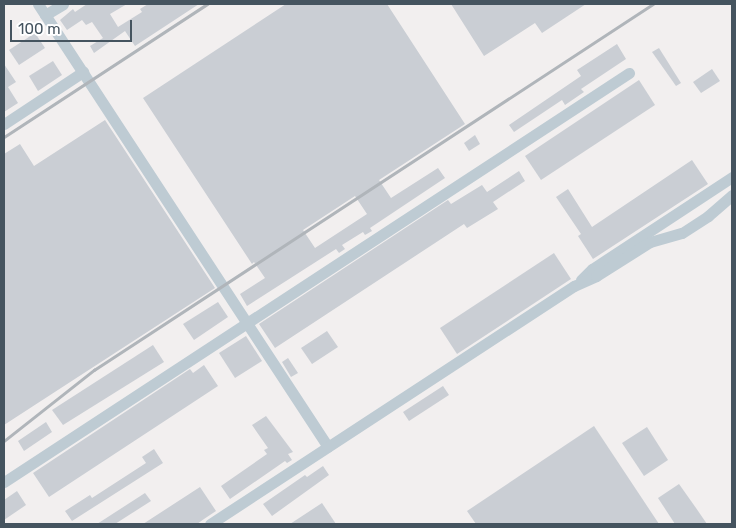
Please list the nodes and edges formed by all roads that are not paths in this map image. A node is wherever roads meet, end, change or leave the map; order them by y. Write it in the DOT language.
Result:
graph roads {
  1 [pos="38,4"];
  2 [pos="63,4"];
  3 [pos="45,15"];
  4 [pos="83,72"];
  5 [pos="629,73"];
  6 [pos="4,124"];
  7 [pos="732,176"];
  8 [pos="732,195"];
  9 [pos="594,273"];
  10 [pos="248,322"];
  11 [pos="328,447"];
  12 [pos="4,482"];
  13 [pos="210,524"];
  1 -- 3 [label="street"];
  2 -- 3 [label="street"];
  3 -- 4 [label="street"];
  4 -- 6 [label="street"];
  4 -- 10 [label="street"];
  5 -- 10 [label="street"];
  7 -- 9 [label="street"];
  8 -- 9 [label="street"];
  9 -- 11 [label="street"];
  10 -- 11 [label="street"];
  10 -- 12 [label="street"];
  11 -- 13 [label="street"];
}
